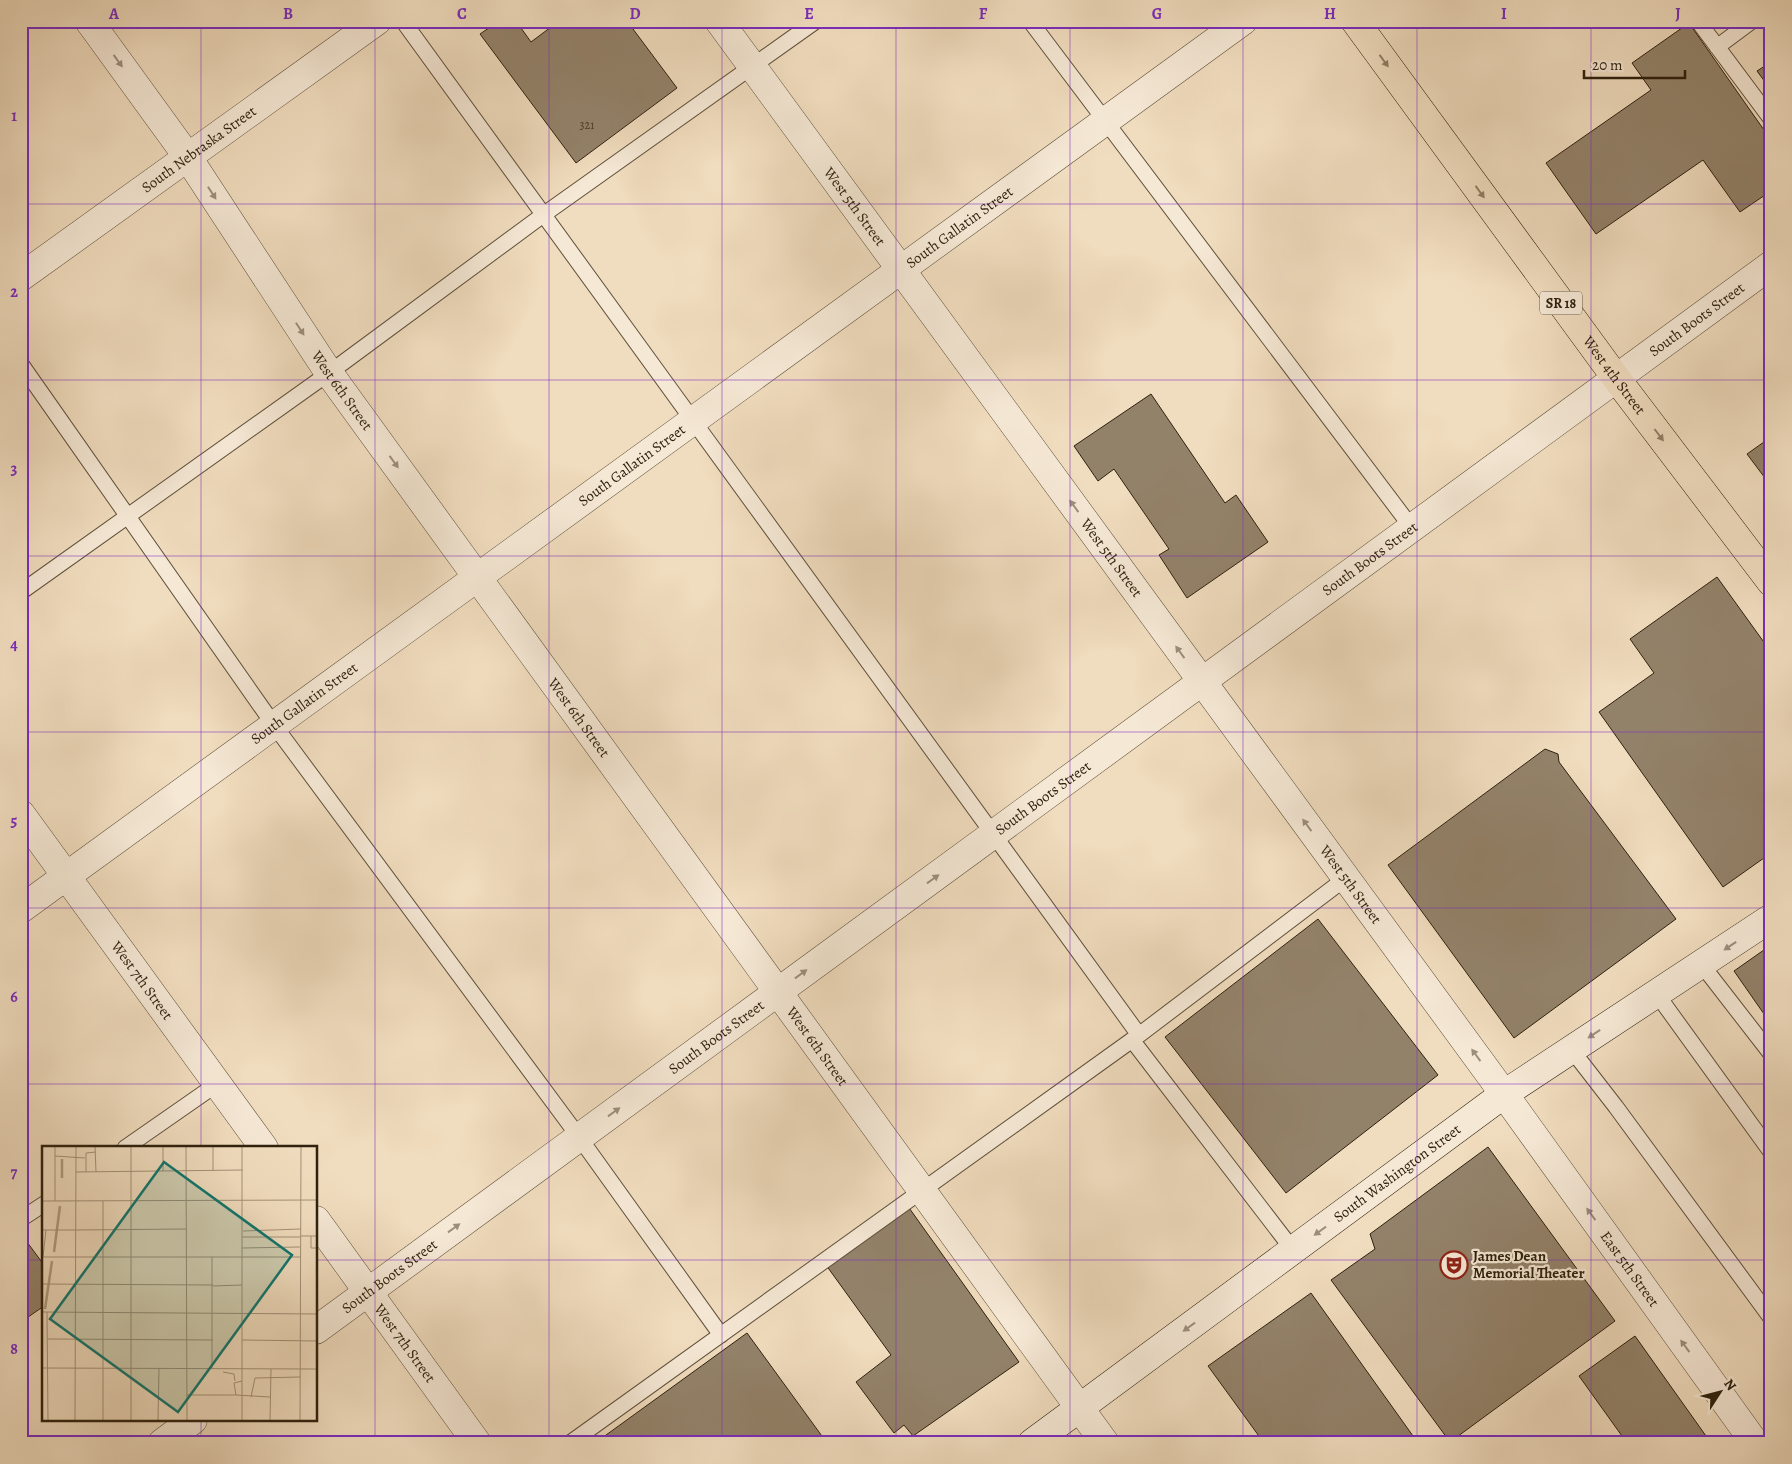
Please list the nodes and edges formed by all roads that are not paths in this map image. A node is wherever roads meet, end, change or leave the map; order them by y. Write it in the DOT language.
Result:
graph roads {
  1 [pos="89,21"];
  2 [pos="377,21"];
  3 [pos="403,21"];
  4 [pos="719,21"];
  5 [pos="816,21"];
  6 [pos="1030,21"];
  7 [pos="1243,21"];
  8 [pos="1355,21"];
  9 [pos="1698,21"];
  10 [pos="1752,21"];
  11 [pos="1717,47"];
  12 [pos="753,68"];
  13 [pos="1771,119"];
  14 [pos="1105,122"];
  15 [pos="188,156"];
  16 [pos="543,215"];
  17 [pos="1771,265"];
  18 [pos="900,270"];
  19 [pos="21,276"];
  20 [pos="21,364"];
  21 [pos="329,373"];
  22 [pos="1616,378"];
  23 [pos="692,421"];
  24 [pos="127,517"];
  25 [pos="1412,528"];
  26 [pos="477,578"];
  27 [pos="1771,582"];
  28 [pos="21,592"];
  29 [pos="1202,681"];
  30 [pos="274,725"];
  31 [pos="21,814"];
  32 [pos="994,834"];
  33 [pos="66,876"];
  34 [pos="1346,878"];
  35 [pos="21,909"];
  36 [pos="1771,918"];
  37 [pos="1702,965"];
  38 [pos="778,992"];
  39 [pos="1656,993"];
  40 [pos="1136,1037"];
  41 [pos="1572,1049"];
  42 [pos="1771,1054"];
  43 [pos="218,1084"];
  44 [pos="1504,1094"];
  45 [pos="579,1137"];
  46 [pos="128,1146"];
  47 [pos="263,1146"];
  48 [pos="1771,1152"];
  49 [pos="922,1190"];
  50 [pos="42,1205"];
  51 [pos="21,1219"];
  52 [pos="318,1223"];
  53 [pos="1293,1250"];
  54 [pos="368,1292"];
  55 [pos="1771,1318"];
  56 [pos="318,1329"];
  57 [pos="721,1335"];
  58 [pos="1080,1407"];
  59 [pos="191,1422"];
  60 [pos="169,1441"];
  61 [pos="477,1443"];
  62 [pos="570,1443"];
  63 [pos="1032,1443"];
  64 [pos="1105,1443"];
  65 [pos="1755,1443"];
  1 -- 15 [label="street, West 6th Street, one-way"];
  2 -- 15 [label="street, South Nebraska Street"];
  3 -- 16 [label="lane"];
  4 -- 12 [label="street, West 5th Street"];
  5 -- 12 [label="lane"];
  6 -- 14 [label="lane"];
  7 -- 14 [label="street, South Gallatin Street"];
  8 -- 22 [label="highway, West 4th Street / SR 18, one-way"];
  9 -- 11 [label="lane"];
  10 -- 11 [label="lane"];
  11 -- 13 [label="lane"];
  12 -- 16 [label="lane"];
  12 -- 18 [label="street, West 5th Street"];
  14 -- 18 [label="street, South Gallatin Street"];
  14 -- 25 [label="lane"];
  15 -- 19 [label="street, South Nebraska Street"];
  15 -- 21 [label="street, West 6th Street, one-way"];
  16 -- 21 [label="lane"];
  16 -- 23 [label="lane"];
  17 -- 22 [label="street, South Boots Street"];
  18 -- 23 [label="street, South Gallatin Street"];
  29 -- 18 [label="street, West 5th Street, one-way"];
  20 -- 24 [label="lane"];
  21 -- 24 [label="lane"];
  21 -- 26 [label="street, West 6th Street, one-way"];
  22 -- 25 [label="street, South Boots Street"];
  22 -- 27 [label="highway, West 4th Street / SR 18, one-way"];
  23 -- 26 [label="street, South Gallatin Street"];
  23 -- 32 [label="lane"];
  24 -- 28 [label="lane"];
  24 -- 30 [label="lane"];
  25 -- 29 [label="street, South Boots Street"];
  26 -- 30 [label="street, South Gallatin Street"];
  26 -- 38 [label="street, West 6th Street"];
  29 -- 32 [label="street, South Boots Street"];
  34 -- 29 [label="street, West 5th Street, one-way"];
  30 -- 33 [label="street, South Gallatin Street"];
  30 -- 45 [label="lane"];
  31 -- 33 [label="street, West 7th Street"];
  38 -- 32 [label="street, South Boots Street, one-way"];
  32 -- 40 [label="lane"];
  33 -- 35 [label="street, South Gallatin Street"];
  33 -- 43 [label="street, West 7th Street"];
  34 -- 40 [label="lane"];
  44 -- 34 [label="street, West 5th Street, one-way"];
  36 -- 37 [label="street, South Washington Street, one-way"];
  37 -- 39 [label="street, South Washington Street"];
  37 -- 42 [label="lane"];
  45 -- 38 [label="street, South Boots Street, one-way"];
  38 -- 49 [label="street, West 6th Street"];
  39 -- 41 [label="street, South Washington Street, one-way"];
  39 -- 48 [label="lane"];
  40 -- 49 [label="lane"];
  40 -- 53 [label="lane"];
  41 -- 44 [label="street, South Washington Street"];
  41 -- 55 [label="lane"];
  43 -- 46 [label="lane"];
  43 -- 47 [label="street, West 7th Street"];
  44 -- 53 [label="street, South Washington Street, one-way"];
  65 -- 44 [label="street, East 5th Street, one-way"];
  54 -- 45 [label="street, South Boots Street, one-way"];
  45 -- 57 [label="lane"];
  49 -- 57 [label="lane"];
  49 -- 58 [label="street, West 6th Street"];
  50 -- 51 [label="lane"];
  52 -- 54 [label="street, West 7th Street"];
  53 -- 58 [label="street, South Washington Street, one-way"];
  54 -- 56 [label="street, South Boots Street"];
  54 -- 61 [label="street, West 7th Street"];
  57 -- 62 [label="lane"];
  58 -- 63 [label="street, South Washington Street"];
  58 -- 64 [label="street, West 6th Street"];
  59 -- 60 [label="street"];
}
